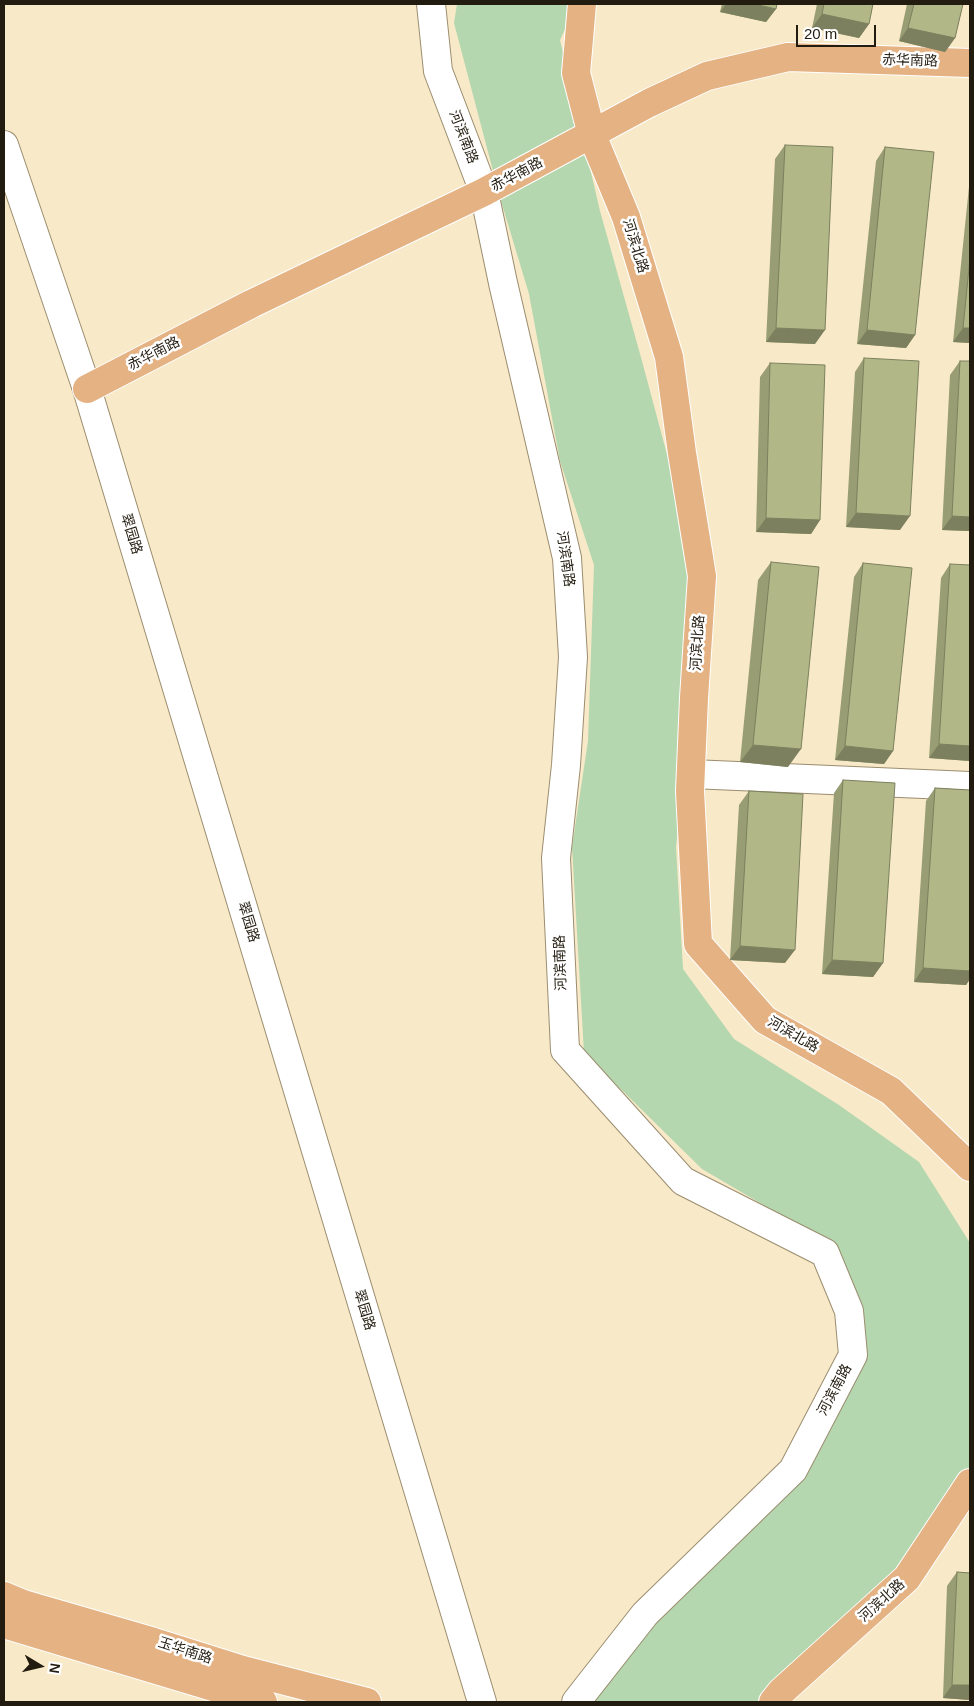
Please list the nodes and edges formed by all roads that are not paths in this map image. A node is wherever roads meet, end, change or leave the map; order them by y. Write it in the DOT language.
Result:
graph roads {
  1 [pos="431,4"];
  2 [pos="582,4"];
  3 [pos="970,64"];
  4 [pos="590,136"];
  5 [pos="4,145"];
  6 [pos="484,192"];
  7 [pos="87,389"];
  8 [pos="691,774"];
  9 [pos="970,786"];
  10 [pos="970,1167"];
  11 [pos="970,1483"];
  12 [pos="4,1596"];
  13 [pos="4,1624"];
  14 [pos="263,1702"];
  15 [pos="367,1702"];
  16 [pos="482,1702"];
  17 [pos="576,1702"];
  18 [pos="773,1702"];
  1 -- 6 [label="street, 河滨南路"];
  2 -- 4 [label="main road, 河滨北路"];
  3 -- 4 [label="main road, 赤华南路"];
  4 -- 6 [label="main road, 赤华南路"];
  4 -- 8 [label="main road, 河滨北路"];
  5 -- 7 [label="street, 翠园路"];
  6 -- 7 [label="main road, 赤华南路"];
  6 -- 17 [label="street, 河滨南路"];
  7 -- 16 [label="street, 翠园路"];
  8 -- 9 [label="street"];
  8 -- 10 [label="main road, 河滨北路"];
  11 -- 18 [label="main road, 河滨北路"];
  12 -- 15 [label="main road, 玉华南路"];
  13 -- 14 [label="main road, 玉华南路"];
}
